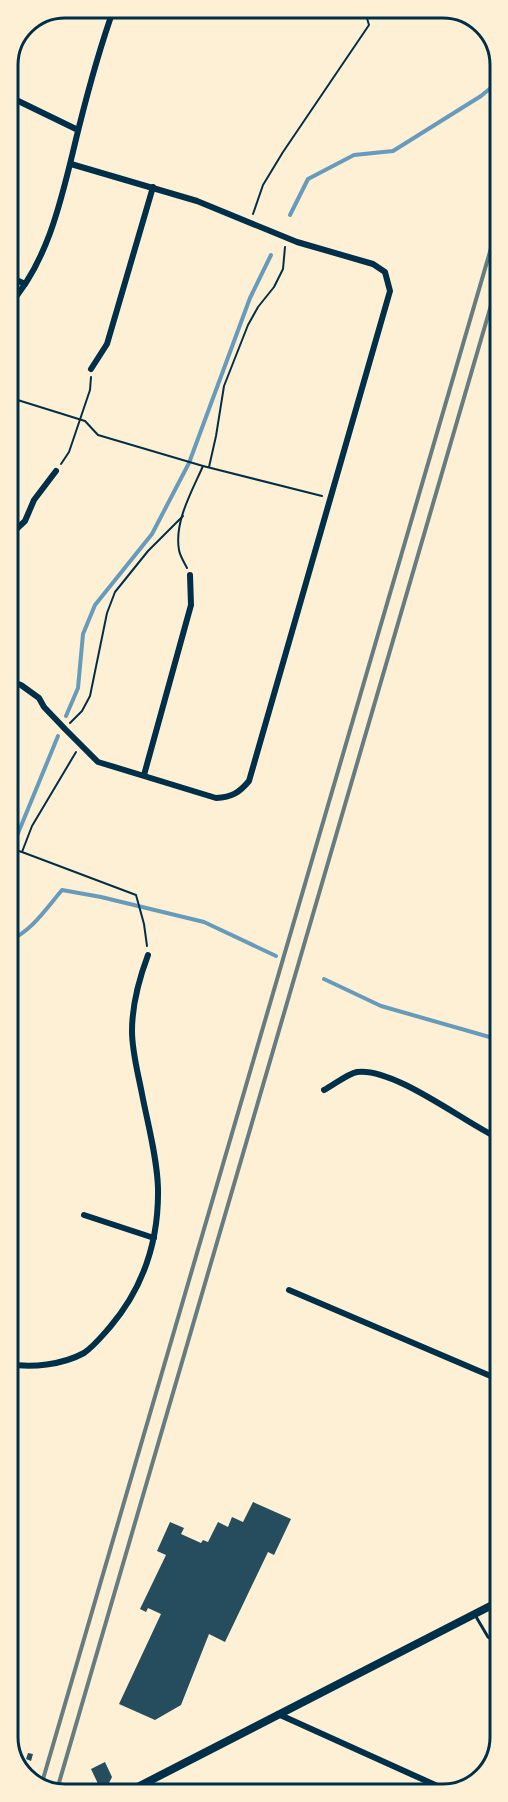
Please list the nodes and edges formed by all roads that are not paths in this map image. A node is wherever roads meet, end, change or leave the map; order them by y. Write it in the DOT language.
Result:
graph roads {
  1 [pos="111,18"];
  2 [pos="18,101"];
  3 [pos="78,130"];
  4 [pos="71,164"];
  5 [pos="153,187"];
  6 [pos="18,281"];
  7 [pos="25,284"];
  8 [pos="18,293"];
  9 [pos="91,369"];
  10 [pos="56,471"];
  11 [pos="18,528"];
  12 [pos="190,575"];
  13 [pos="18,684"];
  14 [pos="144,775"];
  15 [pos="148,955"];
  16 [pos="324,1090"];
  17 [pos="490,1133"];
  18 [pos="84,1215"];
  19 [pos="154,1238"];
  20 [pos="289,1290"];
  21 [pos="18,1366"];
  22 [pos="490,1376"];
  23 [pos="490,1606"];
  24 [pos="475,1614"];
  25 [pos="490,1638"];
  26 [pos="278,1714"];
  27 [pos="143,1784"];
  28 [pos="433,1784"];
  1 -- 3 [label="street"];
  2 -- 3 [label="street"];
  3 -- 4 [label="street"];
  4 -- 5 [label="street"];
  4 -- 7 [label="street"];
  5 -- 9 [label="street"];
  5 -- 14 [label="street"];
  6 -- 7 [label="street"];
  7 -- 8 [label="street"];
  10 -- 11 [label="street"];
  12 -- 14 [label="street"];
  13 -- 14 [label="street"];
  15 -- 19 [label="street"];
  16 -- 17 [label="street"];
  18 -- 19 [label="street"];
  19 -- 21 [label="street"];
  20 -- 22 [label="street"];
  23 -- 24 [label="street"];
  24 -- 25 [label="lane"];
  24 -- 26 [label="street"];
  26 -- 27 [label="street"];
  26 -- 28 [label="street"];
}
